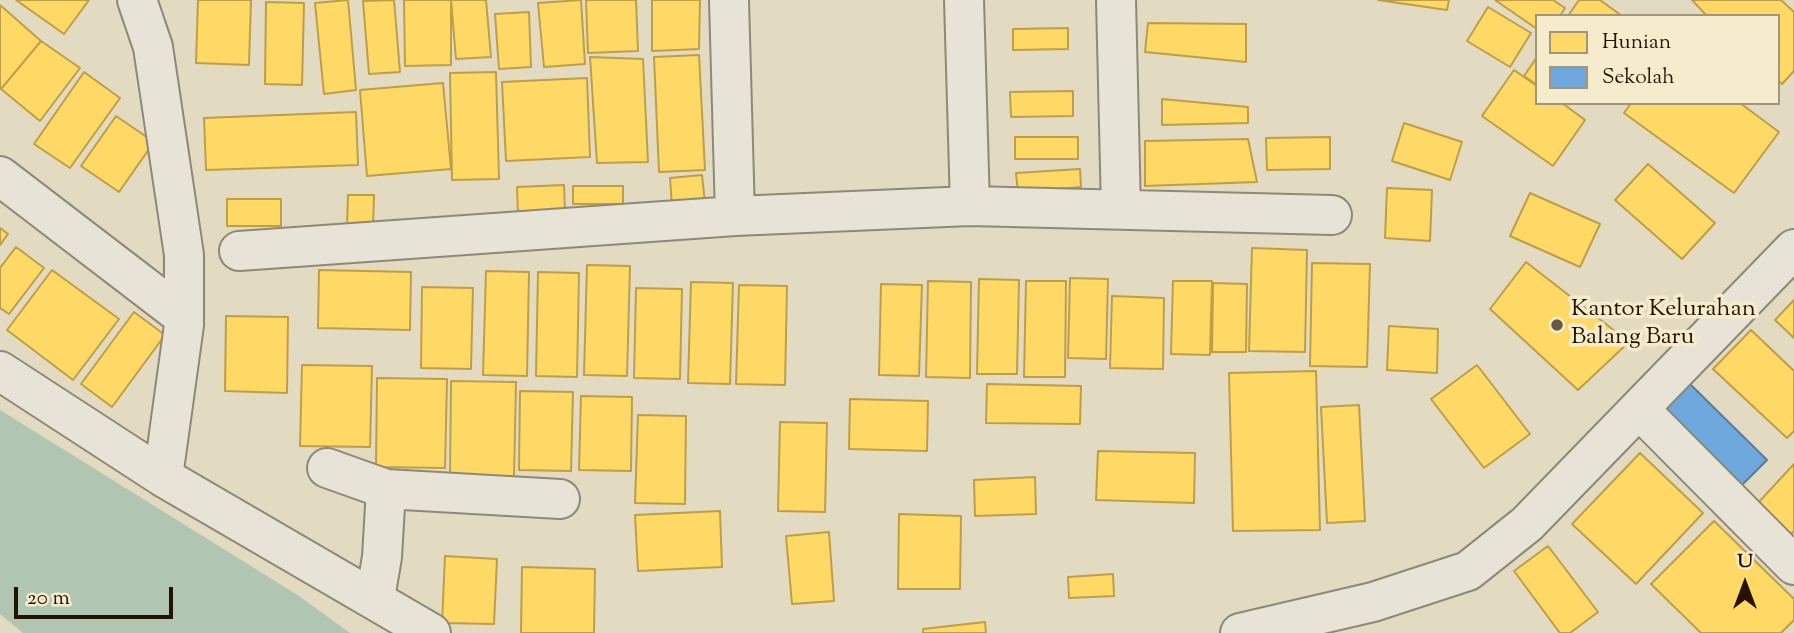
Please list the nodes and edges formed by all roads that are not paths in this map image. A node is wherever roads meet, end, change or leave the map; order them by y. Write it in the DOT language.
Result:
graph roads {
  1 [pos="137,0"];
  2 [pos="729,0"];
  3 [pos="964,0"];
  4 [pos="1116,0"];
  5 [pos="0,176"];
  6 [pos="970,206"];
  7 [pos="1121,209"];
  8 [pos="1332,215"];
  9 [pos="735,216"];
  10 [pos="1794,249"];
  11 [pos="239,251"];
  12 [pos="184,317"];
  13 [pos="0,371"];
  14 [pos="1640,410"];
  15 [pos="327,468"];
  16 [pos="163,477"];
  17 [pos="386,489"];
  18 [pos="560,499"];
  19 [pos="1794,565"];
  20 [pos="375,598"];
  21 [pos="431,633"];
  22 [pos="1240,633"];
  1 -- 12 [label="street"];
  2 -- 9 [label="street"];
  3 -- 6 [label="street"];
  4 -- 7 [label="street"];
  5 -- 12 [label="street"];
  6 -- 7 [label="street"];
  6 -- 9 [label="street"];
  7 -- 8 [label="street"];
  9 -- 11 [label="street"];
  10 -- 14 [label="street"];
  12 -- 16 [label="street"];
  13 -- 16 [label="street"];
  14 -- 19 [label="street"];
  14 -- 22 [label="street"];
  15 -- 17 [label="street"];
  16 -- 20 [label="street"];
  17 -- 18 [label="street"];
  17 -- 20 [label="street"];
  20 -- 21 [label="street"];
}
